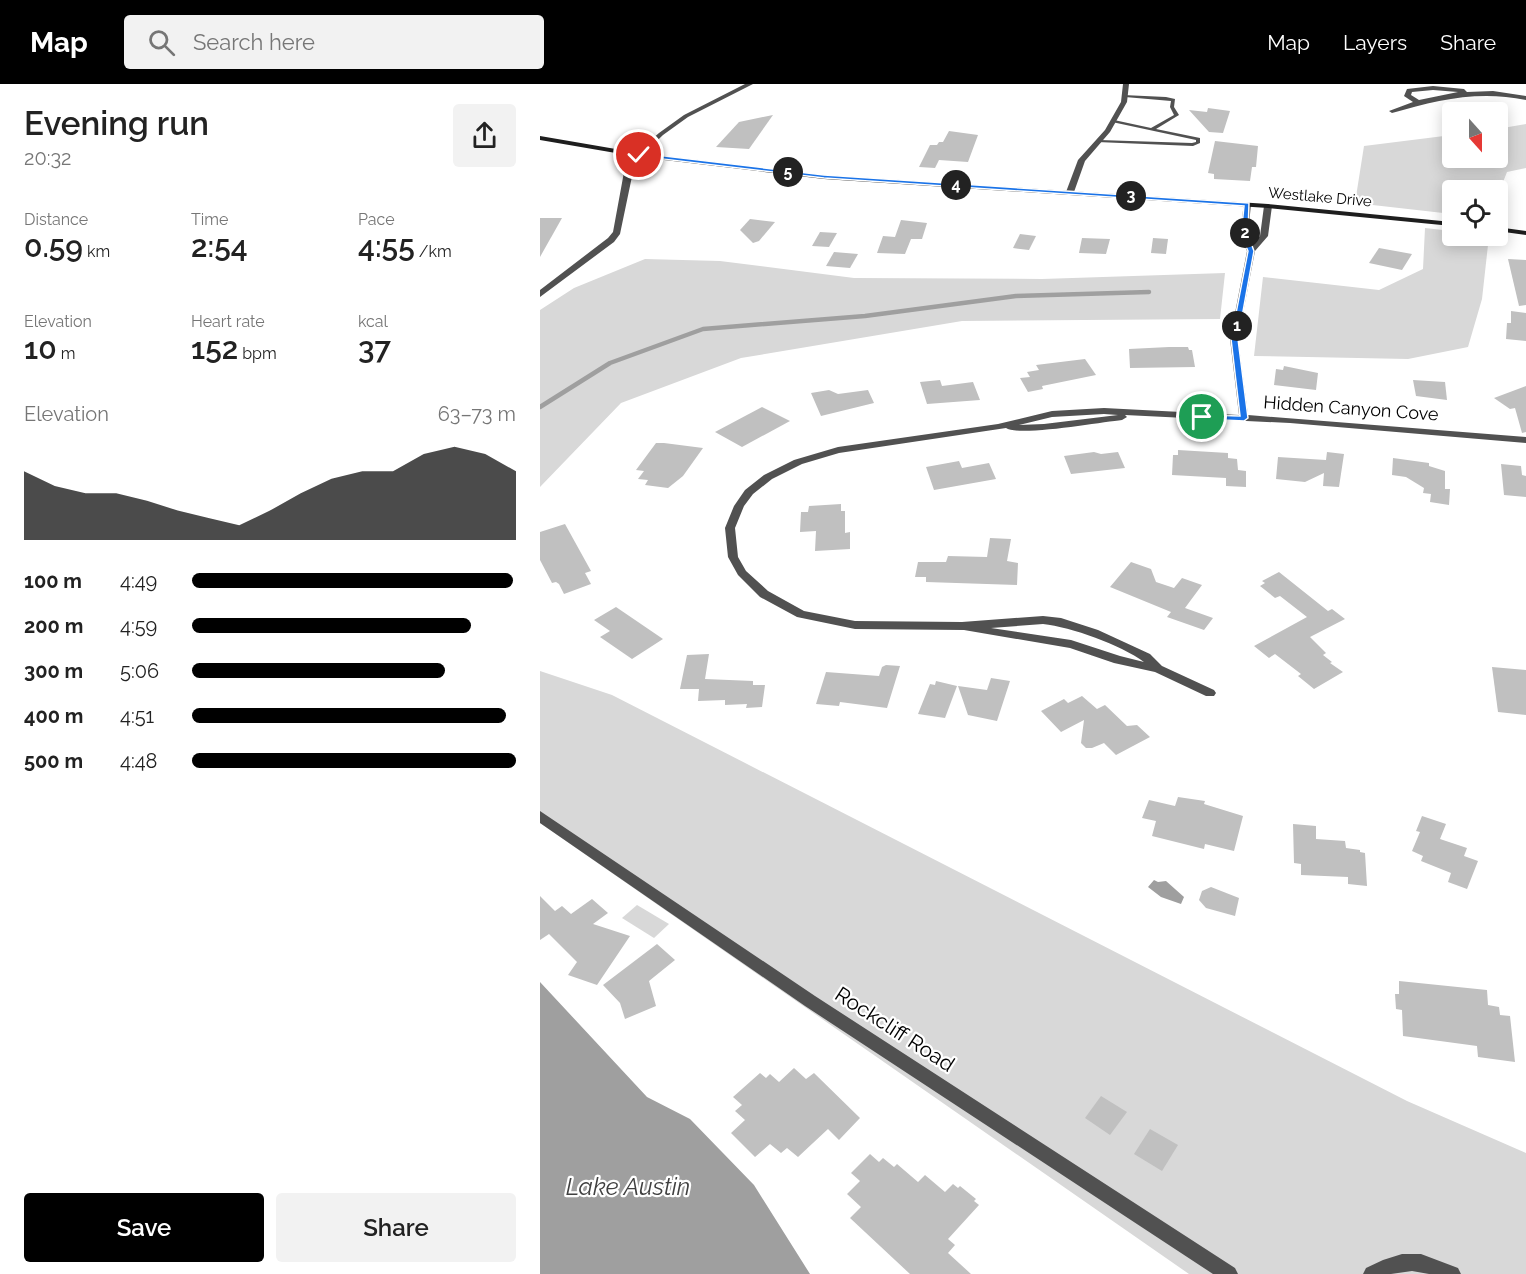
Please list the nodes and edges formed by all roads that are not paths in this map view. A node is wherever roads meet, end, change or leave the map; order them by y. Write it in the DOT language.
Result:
graph roads {
  1 [pos="750,84"];
  2 [pos="1126,84"];
  3 [pos="1480,92"];
  4 [pos="1125,96"];
  5 [pos="1526,98"];
  6 [pos="1419,103"];
  7 [pos="1392,111"];
  8 [pos="1114,121"];
  9 [pos="1152,129"];
  10 [pos="540,138"];
  11 [pos="1099,141"];
  12 [pos="639,155"];
  13 [pos="1070,192"];
  14 [pos="1247,204"];
  15 [pos="1268,206"];
  16 [pos="1442,223"];
  17 [pos="1508,231"];
  18 [pos="1526,233"];
  19 [pos="1251,251"];
  20 [pos="540,294"];
  21 [pos="1244,418"];
  22 [pos="1526,440"];
  23 [pos="962,626"];
  24 [pos="1158,669"];
  25 [pos="1210,693"];
  26 [pos="540,816"];
  27 [pos="1229,1274"];
  28 [pos="1372,1274"];
  29 [pos="1452,1274"];
  1 -- 12 [label="street"];
  2 -- 4 [label="street"];
  3 -- 5 [label="street"];
  3 -- 6 [label="street"];
  3 -- 6 [label="street"];
  4 -- 8 [label="street"];
  4 -- 9 [label="lane"];
  6 -- 7 [label="street"];
  8 -- 9 [label="lane"];
  8 -- 11 [label="street"];
  9 -- 11 [label="lane"];
  10 -- 12 [label="street, Westlake Drive"];
  11 -- 13 [label="street"];
  12 -- 13 [label="street, Westlake Drive"];
  12 -- 20 [label="street"];
  13 -- 14 [label="street, Westlake Drive"];
  14 -- 15 [label="street, Westlake Drive"];
  14 -- 19 [label="street"];
  15 -- 16 [label="street, Westlake Drive"];
  15 -- 19 [label="street"];
  17 -- 18 [label="street"];
  19 -- 21 [label="street"];
  21 -- 22 [label="street, Hidden Canyon Cove"];
  21 -- 23 [label="street, Hidden Canyon Cove"];
  23 -- 24 [label="street, Hidden Canyon Cove"];
  23 -- 24 [label="street, Hidden Canyon Cove"];
  24 -- 25 [label="street, Hidden Canyon Cove"];
  26 -- 27 [label="street, Rockcliff Road"];
  28 -- 29 [label="street"];
}
